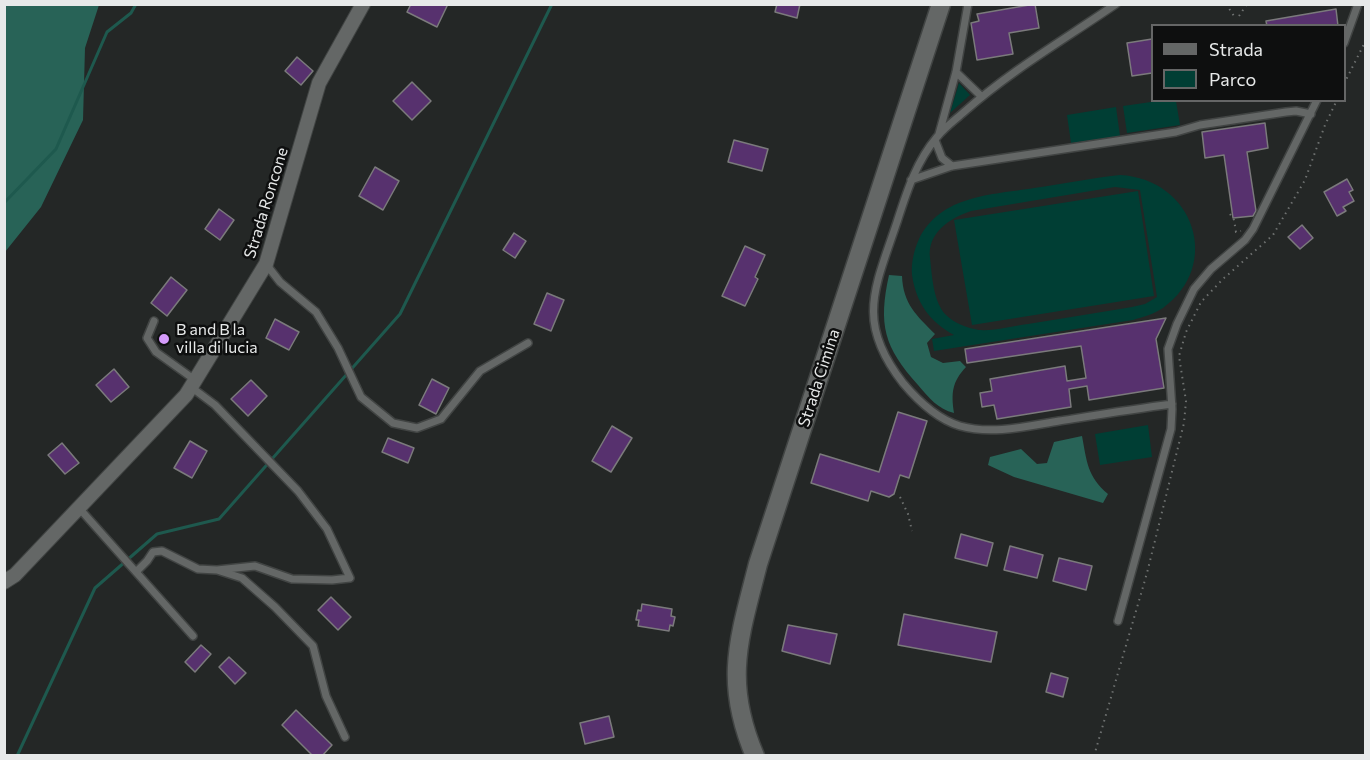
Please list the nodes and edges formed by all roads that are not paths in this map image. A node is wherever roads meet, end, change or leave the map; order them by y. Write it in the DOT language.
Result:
graph roads {
  1 [pos="363,4"];
  2 [pos="941,4"];
  3 [pos="968,4"];
  4 [pos="1116,4"];
  5 [pos="1358,4"];
  6 [pos="1346,37"];
  7 [pos="956,72"];
  8 [pos="981,96"];
  9 [pos="1316,102"];
  10 [pos="1311,114"];
  11 [pos="937,138"];
  12 [pos="952,166"];
  13 [pos="911,180"];
  14 [pos="266,264"];
  15 [pos="154,321"];
  16 [pos="528,343"];
  17 [pos="193,384"];
  18 [pos="1172,404"];
  19 [pos="79,508"];
  20 [pos="217,570"];
  21 [pos="136,572"];
  22 [pos="4,582"];
  23 [pos="1118,621"];
  24 [pos="193,636"];
  25 [pos="345,737"];
  26 [pos="755,756"];
  1 -- 14 [label="street, Strada Roncone"];
  2 -- 26 [label="main road, Strada Cimina"];
  3 -- 7 [label="lane"];
  4 -- 8 [label="lane"];
  5 -- 6 [label="lane"];
  7 -- 8 [label="lane"];
  7 -- 11 [label="lane"];
  8 -- 11 [label="lane"];
  9 -- 10 [label="lane"];
  10 -- 12 [label="lane"];
  10 -- 18 [label="lane"];
  11 -- 12 [label="lane"];
  11 -- 13 [label="lane"];
  12 -- 13 [label="lane"];
  13 -- 18 [label="lane"];
  14 -- 16 [label="lane"];
  14 -- 17 [label="street, Strada Roncone"];
  15 -- 17 [label="lane"];
  17 -- 19 [label="street, Strada Roncone"];
  17 -- 20 [label="lane"];
  18 -- 23 [label="lane"];
  19 -- 21 [label="lane"];
  19 -- 22 [label="street, Strada Roncone"];
  20 -- 21 [label="lane"];
  20 -- 25 [label="lane"];
  21 -- 24 [label="lane"];
}
